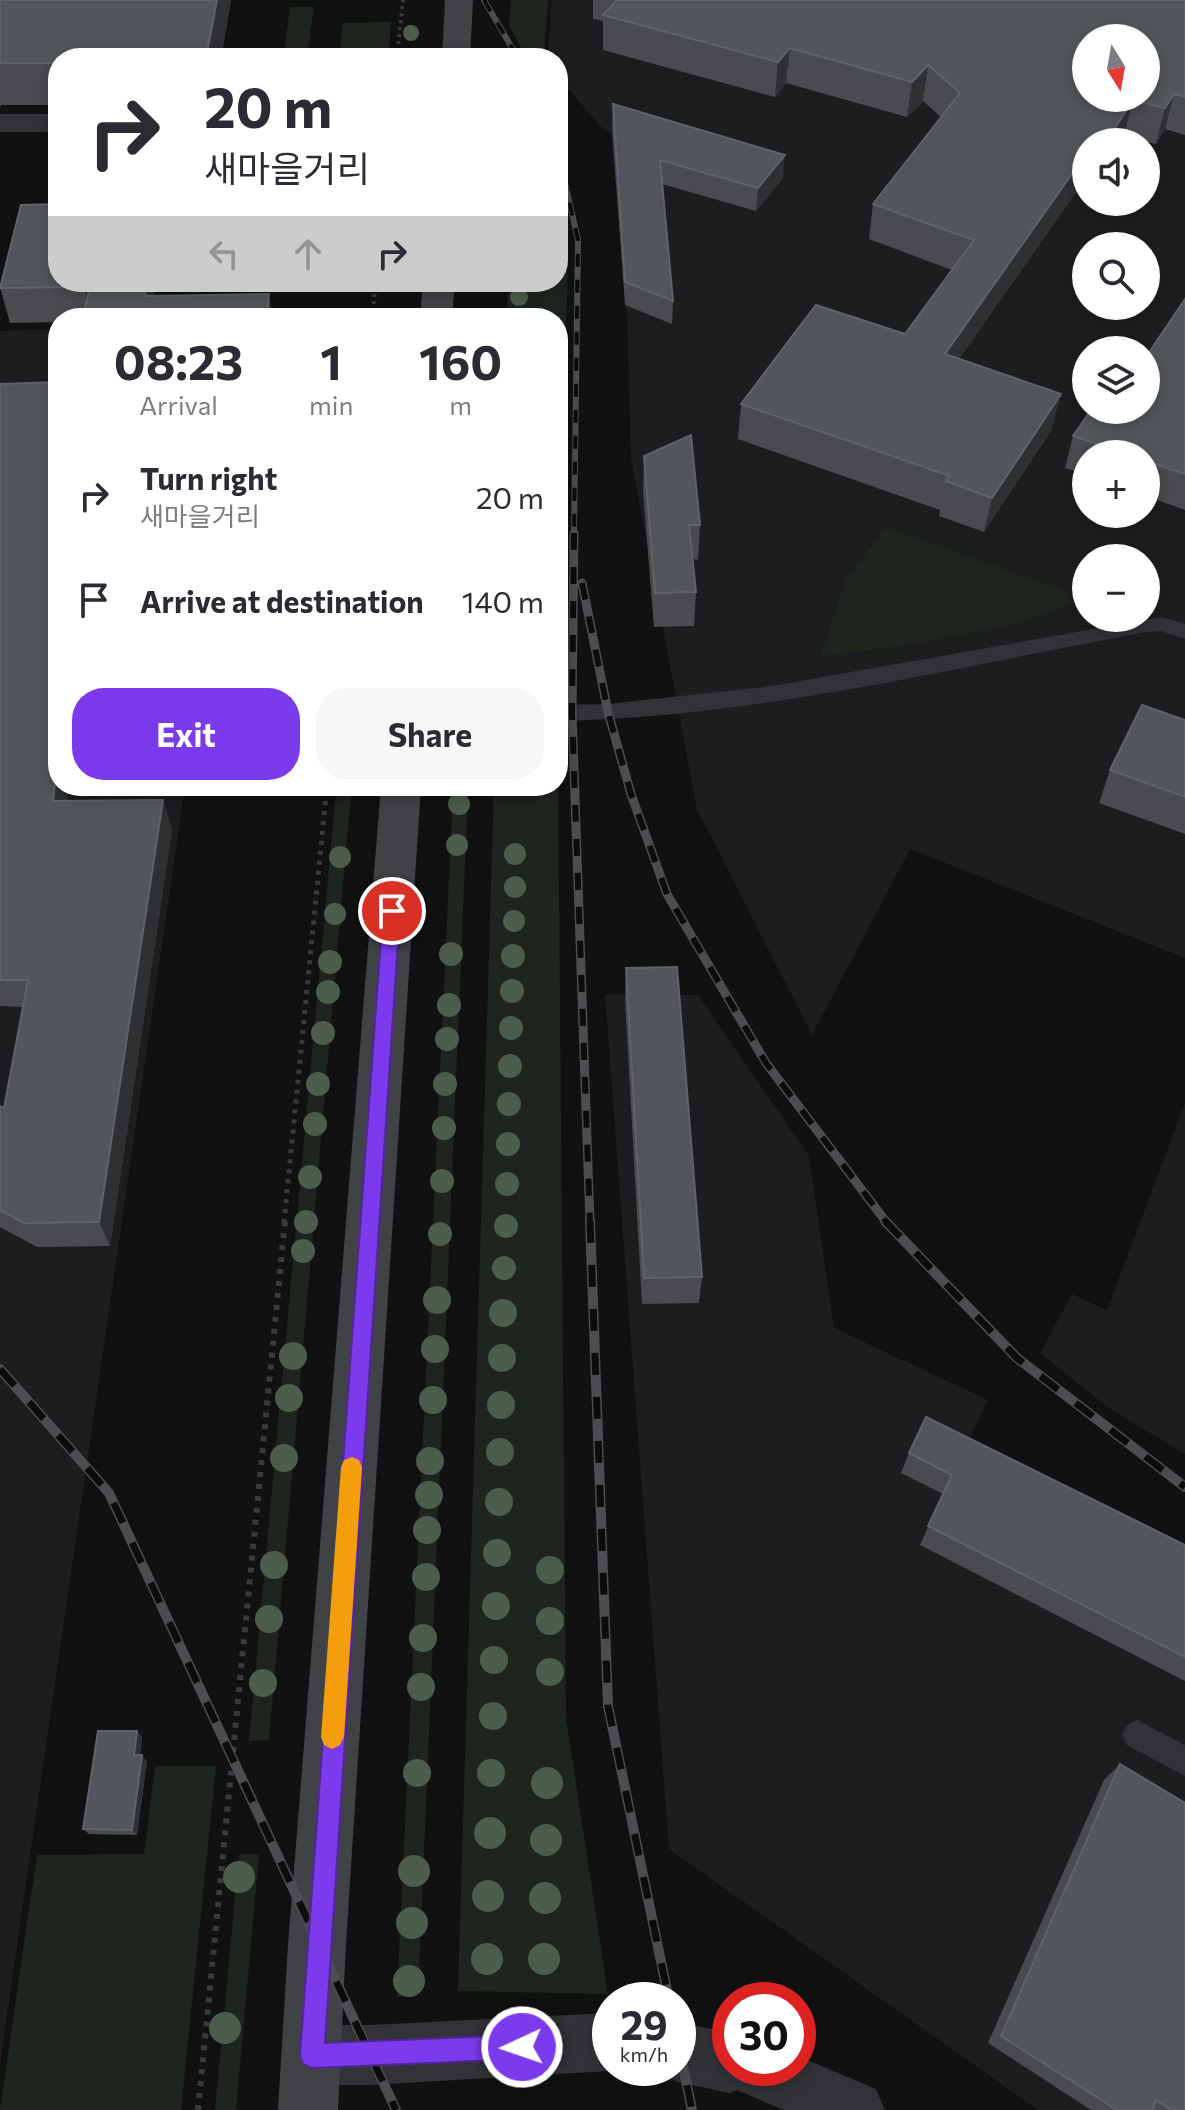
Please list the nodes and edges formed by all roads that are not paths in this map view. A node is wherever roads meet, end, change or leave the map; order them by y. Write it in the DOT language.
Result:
graph roads {
  1 [pos="459,0"];
  2 [pos="457,48"];
  3 [pos="0,123"];
  4 [pos="48,123"];
  5 [pos="1185,632"];
  6 [pos="568,713"];
  7 [pos="400,796"];
  8 [pos="1137,1735"];
  9 [pos="1185,1761"];
  10 [pos="592,2043"];
  11 [pos="310,2083"];
  12 [pos="798,2086"];
  13 [pos="855,2110"];
  1 -- 2 [label="main road"];
  3 -- 4 [label="street"];
  5 -- 6 [label="lane"];
  7 -- 11 [label="main road"];
  8 -- 9 [label="lane"];
  10 -- 11 [label="street"];
  12 -- 13 [label="street"];
}
